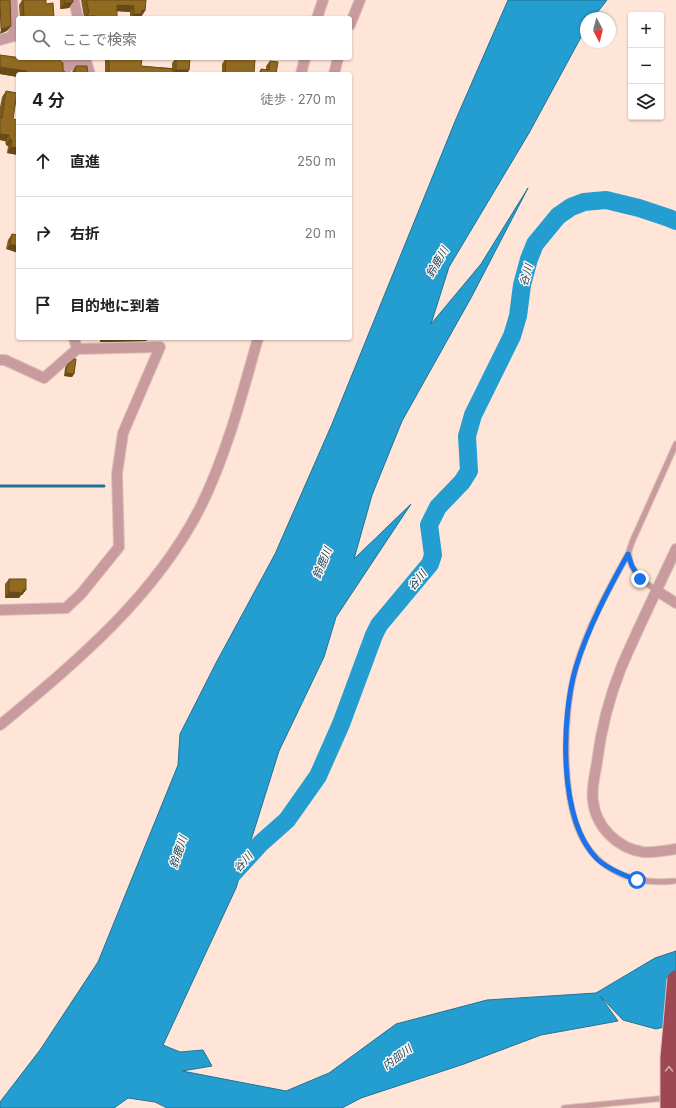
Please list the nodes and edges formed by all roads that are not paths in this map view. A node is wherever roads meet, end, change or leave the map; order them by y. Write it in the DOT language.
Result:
graph roads {
  1 [pos="12,0"];
  2 [pos="74,0"];
  3 [pos="323,0"];
  4 [pos="360,0"];
  5 [pos="78,16"];
  6 [pos="318,16"];
  7 [pos="352,20"];
  8 [pos="16,37"];
  9 [pos="0,40"];
  10 [pos="85,60"];
  11 [pos="304,60"];
  12 [pos="338,60"];
  13 [pos="64,66"];
  14 [pos="89,72"];
  15 [pos="302,72"];
  16 [pos="334,72"];
  17 [pos="75,340"];
  18 [pos="257,340"];
  19 [pos="77,349"];
  20 [pos="0,360"];
  21 [pos="676,444"];
  22 [pos="676,549"];
  23 [pos="628,554"];
  24 [pos="657,591"];
  25 [pos="676,603"];
  26 [pos="0,610"];
  27 [pos="0,725"];
  28 [pos="676,849"];
  29 [pos="674,881"];
  30 [pos="676,979"];
  31 [pos="676,1097"];
  32 [pos="564,1108"];
  33 [pos="668,1108"];
  1 -- 8 [label="street"];
  2 -- 5 [label="street"];
  3 -- 6 [label="street"];
  4 -- 7 [label="street"];
  8 -- 9 [label="street"];
  10 -- 13 [label="street"];
  10 -- 14 [label="street"];
  11 -- 15 [label="street"];
  12 -- 16 [label="street"];
  17 -- 19 [label="street"];
  18 -- 27 [label="street"];
  19 -- 20 [label="street"];
  19 -- 26 [label="street"];
  21 -- 23 [label="lane"];
  22 -- 24 [label="street"];
  23 -- 24 [label="lane"];
  23 -- 29 [label="lane"];
  24 -- 25 [label="street"];
  24 -- 28 [label="street"];
  33 -- 30 [label="highway, one-way, bridge"];
  31 -- 32 [label="lane"];
}
